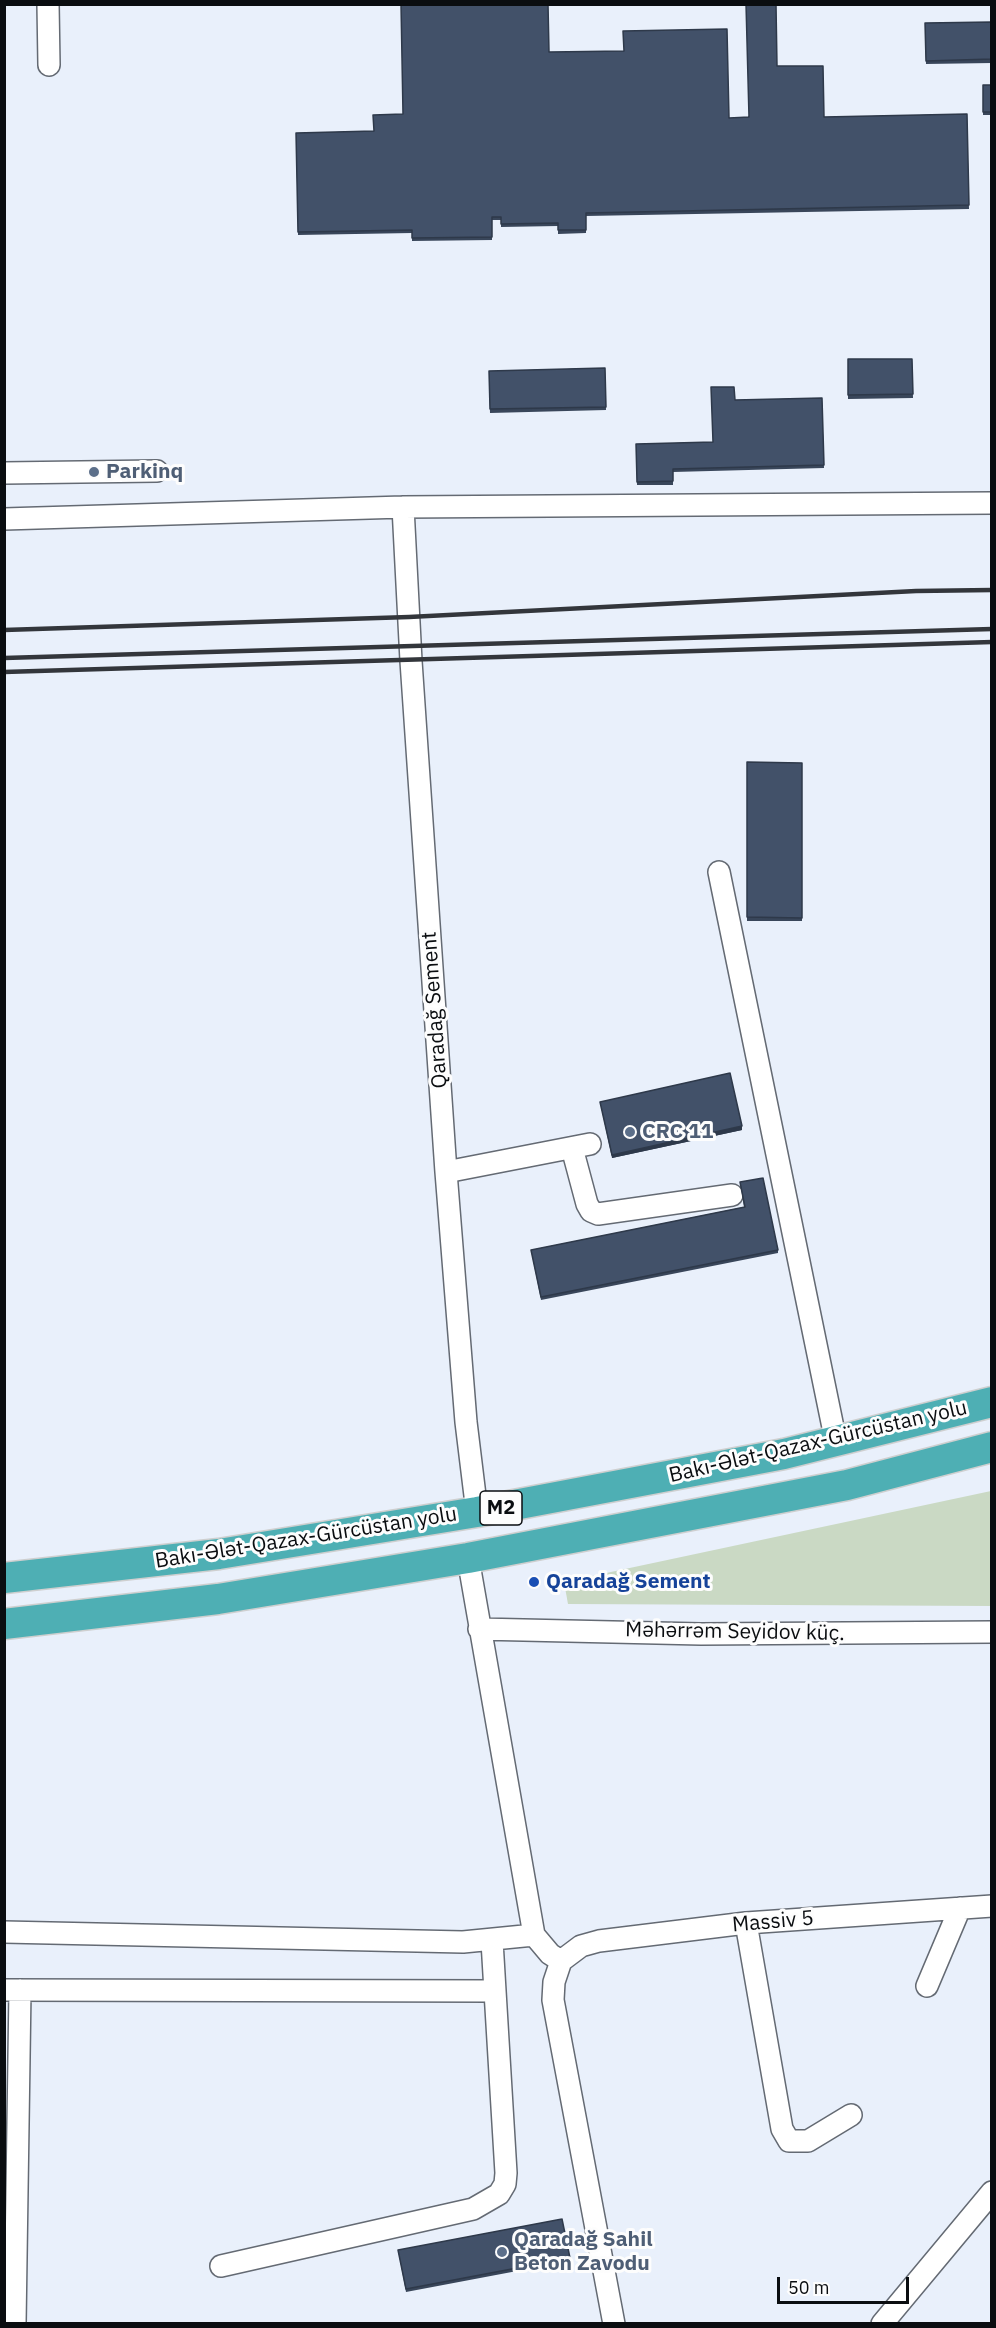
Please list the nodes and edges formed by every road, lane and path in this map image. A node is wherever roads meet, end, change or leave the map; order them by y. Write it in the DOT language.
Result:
graph roads {
  1 [pos="48,4"];
  2 [pos="49,65"];
  3 [pos="158,471"];
  4 [pos="4,473"];
  5 [pos="991,503"];
  6 [pos="403,507"];
  7 [pos="4,519"];
  8 [pos="719,872"];
  9 [pos="446,1172"];
  10 [pos="732,1195"];
  11 [pos="992,1402"];
  12 [pos="836,1442"];
  13 [pos="992,1447"];
  14 [pos="477,1512"];
  15 [pos="468,1558"];
  16 [pos="4,1578"];
  17 [pos="4,1624"];
  18 [pos="479,1629"];
  19 [pos="992,1632"];
  20 [pos="992,1906"];
  21 [pos="960,1908"];
  22 [pos="746,1923"];
  23 [pos="4,1932"];
  24 [pos="534,1935"];
  25 [pos="492,1941"];
  26 [pos="561,1961"];
  27 [pos="927,1986"];
  28 [pos="12,1990"];
  29 [pos="495,1991"];
  30 [pos="851,2115"];
  31 [pos="992,2192"];
  32 [pos="221,2266"];
  33 [pos="15,2324"];
  34 [pos="614,2324"];
  35 [pos="882,2324"];
  1 -- 2 [label="street"];
  3 -- 4 [label="street"];
  5 -- 6 [label="street"];
  6 -- 7 [label="street"];
  6 -- 9 [label="street, Qaradağ Sement"];
  8 -- 12 [label="street"];
  9 -- 10 [label="street"];
  9 -- 14 [label="street, Qaradağ Sement"];
  11 -- 12 [label="highway, Bakı-Ələt-Qazax-Gürcüstan yolu / M2"];
  12 -- 14 [label="highway, Bakı-Ələt-Qazax-Gürcüstan yolu / M2"];
  13 -- 15 [label="highway, Bakı-Ələt-Qazax-Gürcüstan yolu / M2"];
  14 -- 16 [label="highway, Bakı-Ələt-Qazax-Gürcüstan yolu / M2"];
  15 -- 17 [label="highway, Bakı-Ələt-Qazax-Gürcüstan yolu / M2"];
  15 -- 18 [label="street"];
  18 -- 19 [label="street, Məhərrəm Seyidov küç."];
  18 -- 24 [label="street"];
  20 -- 21 [label="street, Massiv 5"];
  21 -- 22 [label="street, Massiv 5"];
  21 -- 27 [label="street"];
  22 -- 26 [label="street, Massiv 5"];
  22 -- 30 [label="street"];
  23 -- 25 [label="street"];
  24 -- 25 [label="street"];
  24 -- 26 [label="street"];
  25 -- 29 [label="street"];
  26 -- 34 [label="street"];
  28 -- 29 [label="street"];
  28 -- 33 [label="street"];
  29 -- 32 [label="street"];
  31 -- 35 [label="street"];
}
